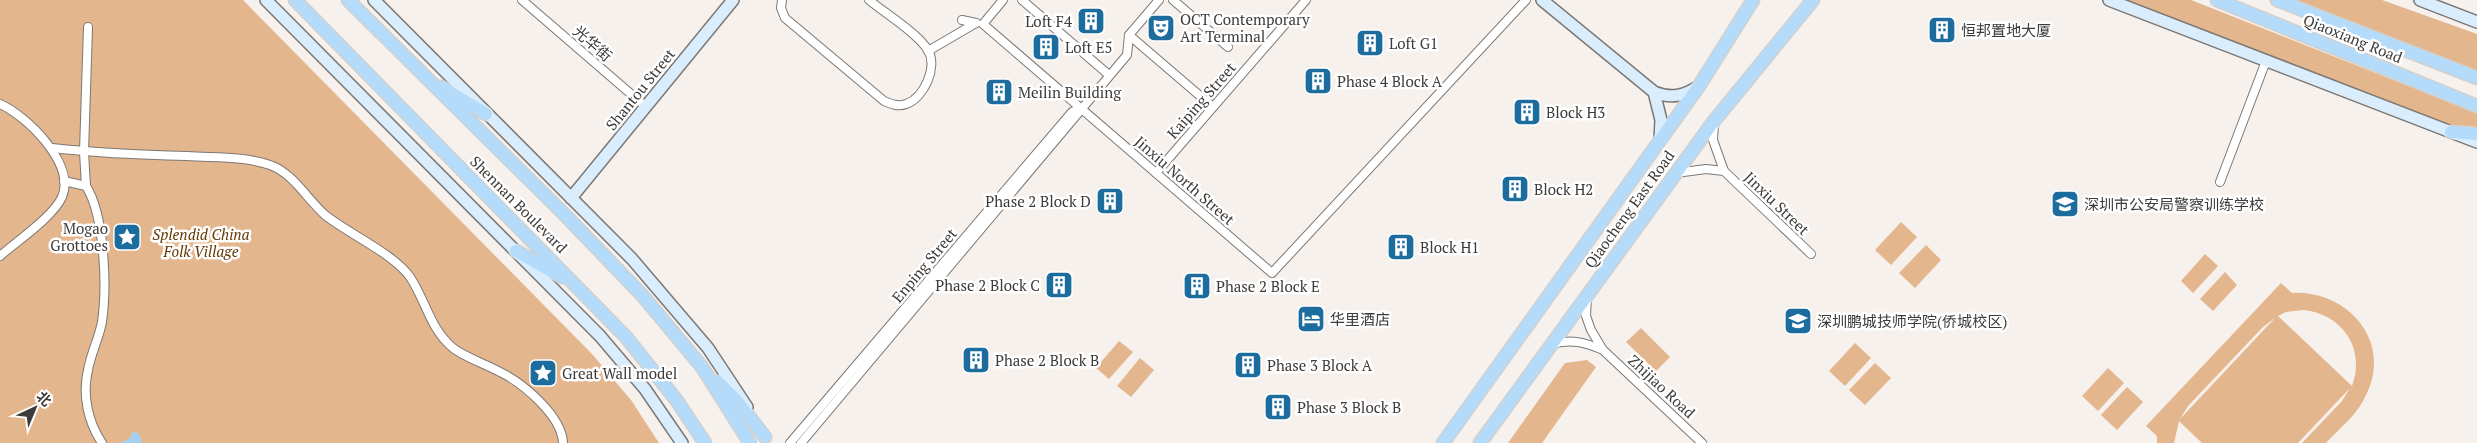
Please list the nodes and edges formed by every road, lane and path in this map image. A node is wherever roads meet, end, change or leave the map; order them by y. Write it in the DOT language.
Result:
graph roads {
  1 [pos="266,0"];
  2 [pos="295,0"];
  3 [pos="348,0"];
  4 [pos="374,0"];
  5 [pos="522,0"];
  6 [pos="733,0"];
  7 [pos="782,0"];
  8 [pos="869,0"];
  9 [pos="1003,0"];
  10 [pos="1022,0"];
  11 [pos="1159,0"];
  12 [pos="1173,0"];
  13 [pos="1306,0"];
  14 [pos="1526,0"];
  15 [pos="1542,0"];
  16 [pos="1753,0"];
  17 [pos="1813,0"];
  18 [pos="2109,0"];
  19 [pos="2217,0"];
  20 [pos="2277,0"];
  21 [pos="2420,0"];
  22 [pos="962,20"];
  23 [pos="2477,22"];
  24 [pos="979,23"];
  25 [pos="88,27"];
  26 [pos="1129,36"];
  27 [pos="1228,47"];
  28 [pos="928,51"];
  29 [pos="2266,61"];
  30 [pos="1109,74"];
  31 [pos="423,75"];
  32 [pos="2477,78"];
  33 [pos="1699,86"];
  34 [pos="1654,92"];
  35 [pos="0,104"];
  36 [pos="646,106"];
  37 [pos="2477,106"];
  38 [pos="1213,107"];
  39 [pos="1080,108"];
  40 [pos="486,114"];
  41 [pos="1714,121"];
  42 [pos="2451,132"];
  43 [pos="2477,134"];
  44 [pos="1660,140"];
  45 [pos="2477,142"];
  46 [pos="52,148"];
  47 [pos="84,152"];
  48 [pos="1724,171"];
  49 [pos="1676,172"];
  50 [pos="1156,173"];
  51 [pos="64,182"];
  52 [pos="2220,182"];
  53 [pos="86,186"];
  54 [pos="571,198"];
  55 [pos="516,251"];
  56 [pos="1811,254"];
  57 [pos="0,256"];
  58 [pos="575,284"];
  59 [pos="1587,295"];
  60 [pos="1552,344"];
  61 [pos="1603,350"];
  62 [pos="702,366"];
  63 [pos="767,440"];
  64 [pos="102,443"];
  65 [pos="564,443"];
  66 [pos="682,443"];
  67 [pos="705,443"];
  68 [pos="750,443"];
  69 [pos="790,443"];
  70 [pos="801,443"];
  71 [pos="1443,443"];
  72 [pos="1480,443"];
  73 [pos="1702,443"];
  1 -- 55 [label="main road"];
  2 -- 58 [label="main road, Shennan Boulevard"];
  3 -- 31 [label="main road, Shennan Boulevard"];
  4 -- 40 [label="main road"];
  5 -- 36 [label="street, 光华街"];
  6 -- 36 [label="main road, Shantou Street"];
  7 -- 28 [label="street"];
  8 -- 28 [label="street"];
  9 -- 24 [label="street"];
  10 -- 30 [label="street"];
  11 -- 26 [label="street"];
  12 -- 27 [label="street"];
  13 -- 38 [label="street, Kaiping Street"];
  14 -- 50 [label="street, Jinxiu North Street"];
  15 -- 34 [label="main road"];
  16 -- 33 [label="main road, Qiaocheng East Road"];
  17 -- 41 [label="main road, Qiaocheng East Road"];
  18 -- 29 [label="main road"];
  19 -- 37 [label="main road, Qiaoxiang Road"];
  20 -- 32 [label="main road, Qiaoxiang Road"];
  21 -- 23 [label="main road"];
  22 -- 24 [label="street"];
  24 -- 28 [label="street"];
  24 -- 39 [label="street"];
  25 -- 47 [label="street"];
  26 -- 30 [label="street"];
  26 -- 38 [label="street"];
  29 -- 42 [label="main road"];
  29 -- 52 [label="street"];
  30 -- 39 [label="street"];
  31 -- 40 [label="main road"];
  31 -- 62 [label="main road, Shennan Boulevard"];
  33 -- 34 [label="main road"];
  33 -- 44 [label="main road, Qiaocheng East Road"];
  34 -- 44 [label="main road"];
  35 -- 46 [label="street"];
  36 -- 54 [label="main road, Shantou Street"];
  38 -- 50 [label="street, Kaiping Street"];
  39 -- 50 [label="street, Jinxiu North Street"];
  39 -- 69 [label="street, Enping Street"];
  39 -- 70 [label="street, Enping Street"];
  40 -- 54 [label="main road"];
  41 -- 48 [label="street, Jinxiu Street"];
  41 -- 49 [label="main road, Qiaocheng East Road"];
  42 -- 43 [label="main road"];
  42 -- 45 [label="main road"];
  44 -- 71 [label="main road, Qiaocheng East Road"];
  46 -- 47 [label="street"];
  46 -- 51 [label="street"];
  47 -- 53 [label="street"];
  47 -- 65 [label="street"];
  48 -- 49 [label="street, Jinxiu Street"];
  48 -- 56 [label="street, Jinxiu Street"];
  49 -- 59 [label="main road, Qiaocheng East Road"];
  51 -- 53 [label="street"];
  51 -- 57 [label="street"];
  53 -- 64 [label="street"];
  54 -- 63 [label="main road"];
  55 -- 58 [label="main road"];
  55 -- 66 [label="main road"];
  58 -- 67 [label="main road, Shennan Boulevard"];
  59 -- 60 [label="main road, Qiaocheng East Road"];
  59 -- 61 [label="street, Zhijiao Road"];
  60 -- 61 [label="street, Zhijiao Road"];
  60 -- 72 [label="main road, Qiaocheng East Road"];
  61 -- 73 [label="street, Zhijiao Road"];
  62 -- 63 [label="main road"];
  62 -- 68 [label="main road, Shennan Boulevard"];
}
